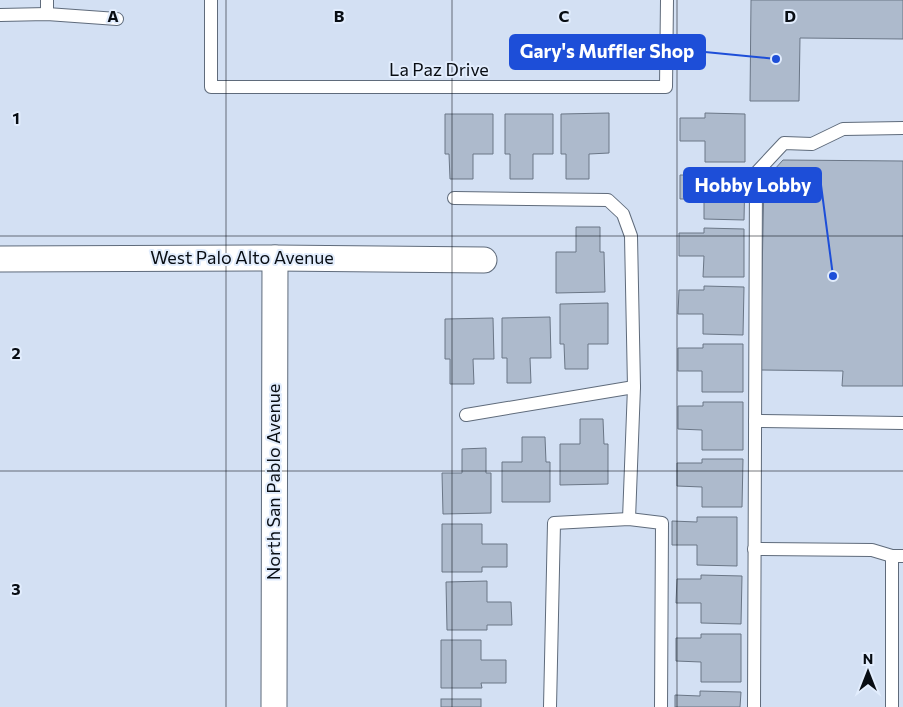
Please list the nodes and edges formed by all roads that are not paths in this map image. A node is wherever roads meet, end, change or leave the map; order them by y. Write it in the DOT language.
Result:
graph roads {
  1 [pos="47,0"];
  2 [pos="212,0"];
  3 [pos="668,0"];
  4 [pos="48,14"];
  5 [pos="0,15"];
  6 [pos="117,19"];
  7 [pos="903,128"];
  8 [pos="454,198"];
  9 [pos="275,258"];
  10 [pos="0,259"];
  11 [pos="484,260"];
  12 [pos="634,387"];
  13 [pos="466,415"];
  14 [pos="755,420"];
  15 [pos="903,423"];
  16 [pos="629,519"];
  17 [pos="754,549"];
  18 [pos="897,556"];
  19 [pos="274,707"];
  20 [pos="550,707"];
  21 [pos="661,707"];
  22 [pos="754,707"];
  23 [pos="892,707"];
  1 -- 4 [label="lane"];
  2 -- 3 [label="lane, La Paz Drive"];
  4 -- 5 [label="lane"];
  4 -- 6 [label="lane"];
  7 -- 14 [label="lane"];
  8 -- 12 [label="lane"];
  9 -- 10 [label="street, West Palo Alto Avenue"];
  9 -- 11 [label="street, West Palo Alto Avenue"];
  9 -- 19 [label="street, North San Pablo Avenue"];
  12 -- 13 [label="lane"];
  12 -- 16 [label="lane"];
  14 -- 15 [label="lane"];
  14 -- 17 [label="lane"];
  16 -- 20 [label="lane"];
  16 -- 21 [label="lane"];
  17 -- 18 [label="lane"];
  17 -- 22 [label="lane"];
  18 -- 23 [label="lane"];
}
